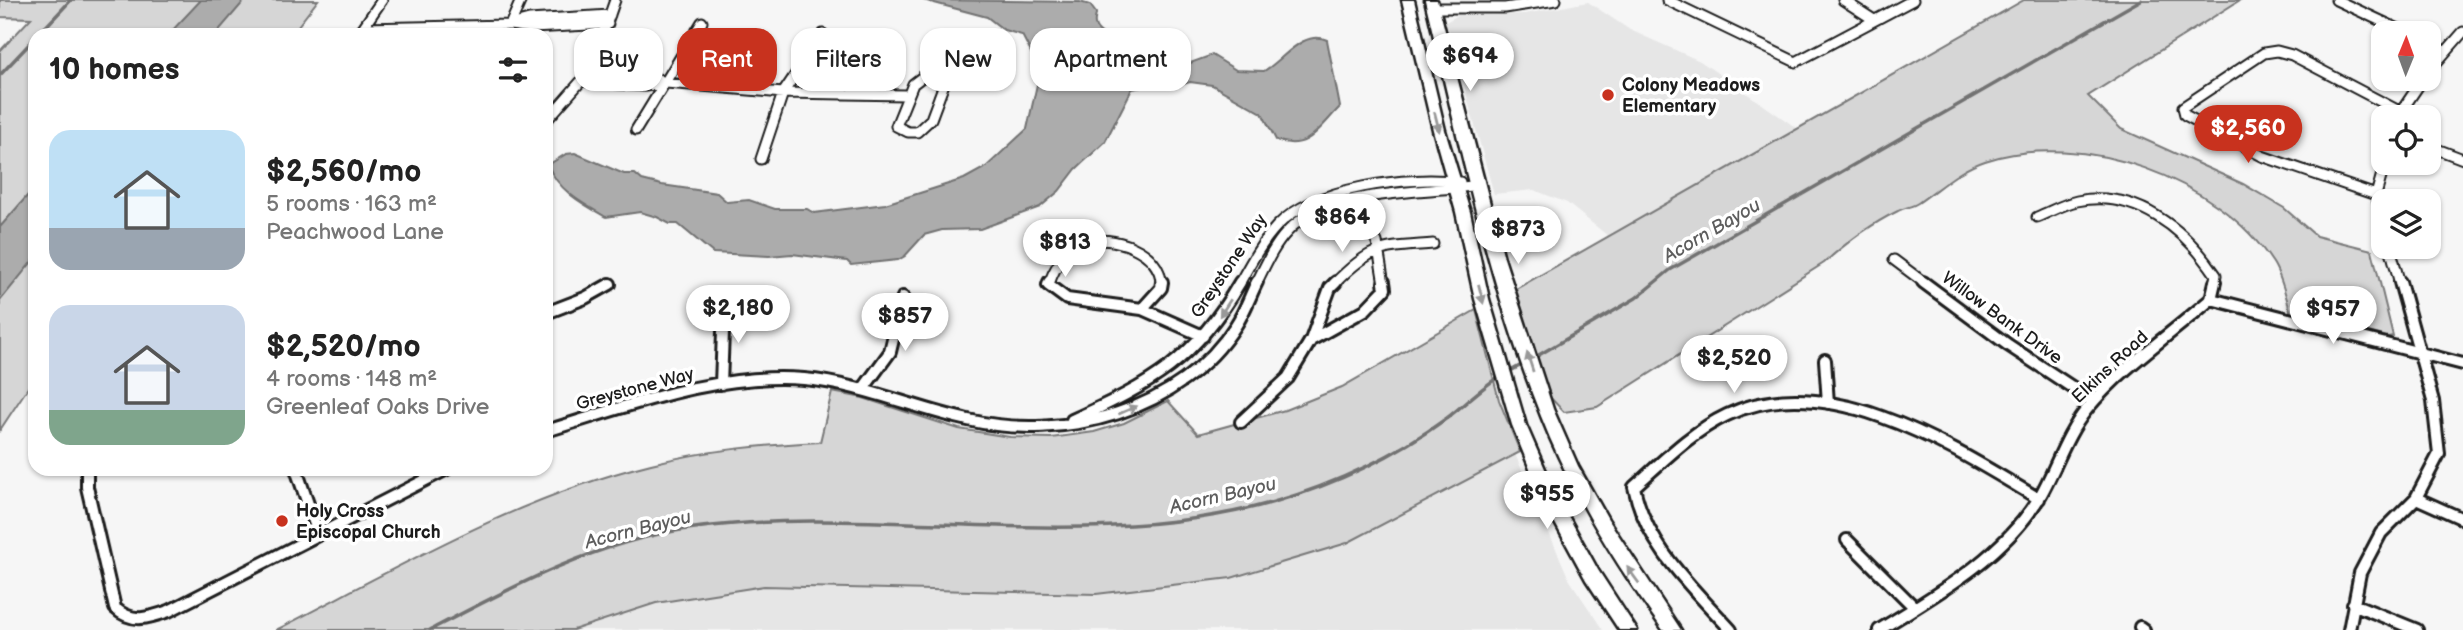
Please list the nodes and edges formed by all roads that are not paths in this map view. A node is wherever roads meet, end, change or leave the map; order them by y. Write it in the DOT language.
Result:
graph roads {
  1 [pos="382,0"];
  2 [pos="521,0"];
  3 [pos="615,0"];
  4 [pos="1528,0"];
  5 [pos="1556,0"];
  6 [pos="1667,0"];
  7 [pos="1843,0"];
  8 [pos="1913,0"];
  9 [pos="2336,0"];
  10 [pos="1410,2"];
  11 [pos="1543,2"];
  12 [pos="1432,4"];
  13 [pos="609,19"];
  14 [pos="1874,20"];
  15 [pos="2381,21"];
  16 [pos="702,22"];
  17 [pos="510,24"];
  18 [pos="364,28"];
  19 [pos="440,28"];
  20 [pos="606,28"];
  21 [pos="2463,33"];
  22 [pos="2441,49"];
  23 [pos="2444,51"];
  24 [pos="2441,55"];
  25 [pos="791,81"];
  26 [pos="663,82"];
  27 [pos="663,83"];
  28 [pos="666,83"];
  29 [pos="574,91"];
  30 [pos="783,93"];
  31 [pos="906,95"];
  32 [pos="2382,105"];
  33 [pos="553,113"];
  34 [pos="636,130"];
  35 [pos="2441,151"];
  36 [pos="761,159"];
  37 [pos="2463,159"];
  38 [pos="1454,185"];
  39 [pos="1478,185"];
  40 [pos="2371,193"];
  41 [pos="1354,201"];
  42 [pos="2037,217"];
  43 [pos="1433,243"];
  44 [pos="1381,247"];
  45 [pos="2393,259"];
  46 [pos="1894,260"];
  47 [pos="1240,277"];
  48 [pos="610,284"];
  49 [pos="1257,284"];
  50 [pos="903,297"];
  51 [pos="2211,299"];
  52 [pos="724,306"];
  53 [pos="1142,309"];
  54 [pos="553,310"];
  55 [pos="1203,336"];
  56 [pos="1311,340"];
  57 [pos="2418,353"];
  58 [pos="1825,360"];
  59 [pos="2463,364"];
  60 [pos="721,384"];
  61 [pos="1142,387"];
  62 [pos="863,389"];
  63 [pos="1154,398"];
  64 [pos="2093,401"];
  65 [pos="1828,403"];
  66 [pos="1241,422"];
  67 [pos="1062,424"];
  68 [pos="553,429"];
  69 [pos="87,476"];
  70 [pos="298,476"];
  71 [pos="433,476"];
  72 [pos="2416,498"];
  73 [pos="2039,499"];
  74 [pos="2463,519"];
  75 [pos="318,533"];
  76 [pos="1847,540"];
  77 [pos="2353,604"];
  78 [pos="1914,607"];
  79 [pos="1629,630"];
  80 [pos="1673,630"];
  81 [pos="1731,630"];
  82 [pos="1879,630"];
  83 [pos="2349,630"];
  84 [pos="2417,630"];
  1 -- 18 [label="street"];
  2 -- 17 [label="street"];
  3 -- 13 [label="street"];
  4 -- 11 [label="street"];
  5 -- 11 [label="street"];
  6 -- 14 [label="street"];
  7 -- 14 [label="street"];
  8 -- 14 [label="street"];
  9 -- 15 [label="street"];
  10 -- 12 [label="main road"];
  10 -- 38 [label="main road, one-way"];
  11 -- 12 [label="street"];
  12 -- 39 [label="main road"];
  13 -- 17 [label="street"];
  13 -- 20 [label="street"];
  16 -- 28 [label="street"];
  17 -- 19 [label="street"];
  21 -- 23 [label="street"];
  22 -- 23 [label="street"];
  23 -- 24 [label="street"];
  25 -- 30 [label="street"];
  26 -- 28 [label="street"];
  27 -- 28 [label="street"];
  28 -- 30 [label="street"];
  28 -- 34 [label="street"];
  29 -- 33 [label="street"];
  30 -- 31 [label="street"];
  30 -- 36 [label="street"];
  31 -- 31 [label="street"];
  32 -- 40 [label="street"];
  35 -- 37 [label="street"];
  38 -- 39 [label="street, Greystone Way"];
  38 -- 41 [label="street, Greystone Way"];
  38 -- 47 [label="street, Greystone Way"];
  38 -- 79 [label="main road, one-way"];
  80 -- 39 [label="main road, one-way"];
  41 -- 44 [label="street"];
  41 -- 49 [label="street, Greystone Way"];
  42 -- 51 [label="street"];
  43 -- 44 [label="street"];
  44 -- 56 [label="street"];
  44 -- 56 [label="street"];
  45 -- 57 [label="street"];
  46 -- 64 [label="street, Willow Bank Drive"];
  47 -- 49 [label="street"];
  47 -- 55 [label="street, Greystone Way, one-way"];
  48 -- 54 [label="street"];
  49 -- 63 [label="street, Greystone Way"];
  50 -- 62 [label="street"];
  51 -- 57 [label="street"];
  51 -- 64 [label="street, Elkins Road"];
  52 -- 60 [label="street"];
  53 -- 53 [label="street"];
  53 -- 55 [label="street"];
  55 -- 61 [label="street, Greystone Way"];
  56 -- 66 [label="street"];
  57 -- 59 [label="street"];
  57 -- 72 [label="street"];
  58 -- 65 [label="street"];
  60 -- 62 [label="street, Greystone Way"];
  60 -- 68 [label="street, Greystone Way"];
  61 -- 63 [label="street"];
  61 -- 67 [label="street, Greystone Way"];
  62 -- 67 [label="street, Greystone Way"];
  67 -- 63 [label="street, Greystone Way, one-way"];
  64 -- 73 [label="street, Elkins Road"];
  65 -- 73 [label="street"];
  65 -- 81 [label="street"];
  69 -- 75 [label="street"];
  70 -- 75 [label="street"];
  71 -- 75 [label="street"];
  72 -- 74 [label="street"];
  72 -- 77 [label="street"];
  73 -- 78 [label="street, Elkins Road"];
  76 -- 78 [label="street"];
  77 -- 83 [label="street"];
  77 -- 84 [label="street"];
  78 -- 82 [label="street, Elkins Road"];
}
